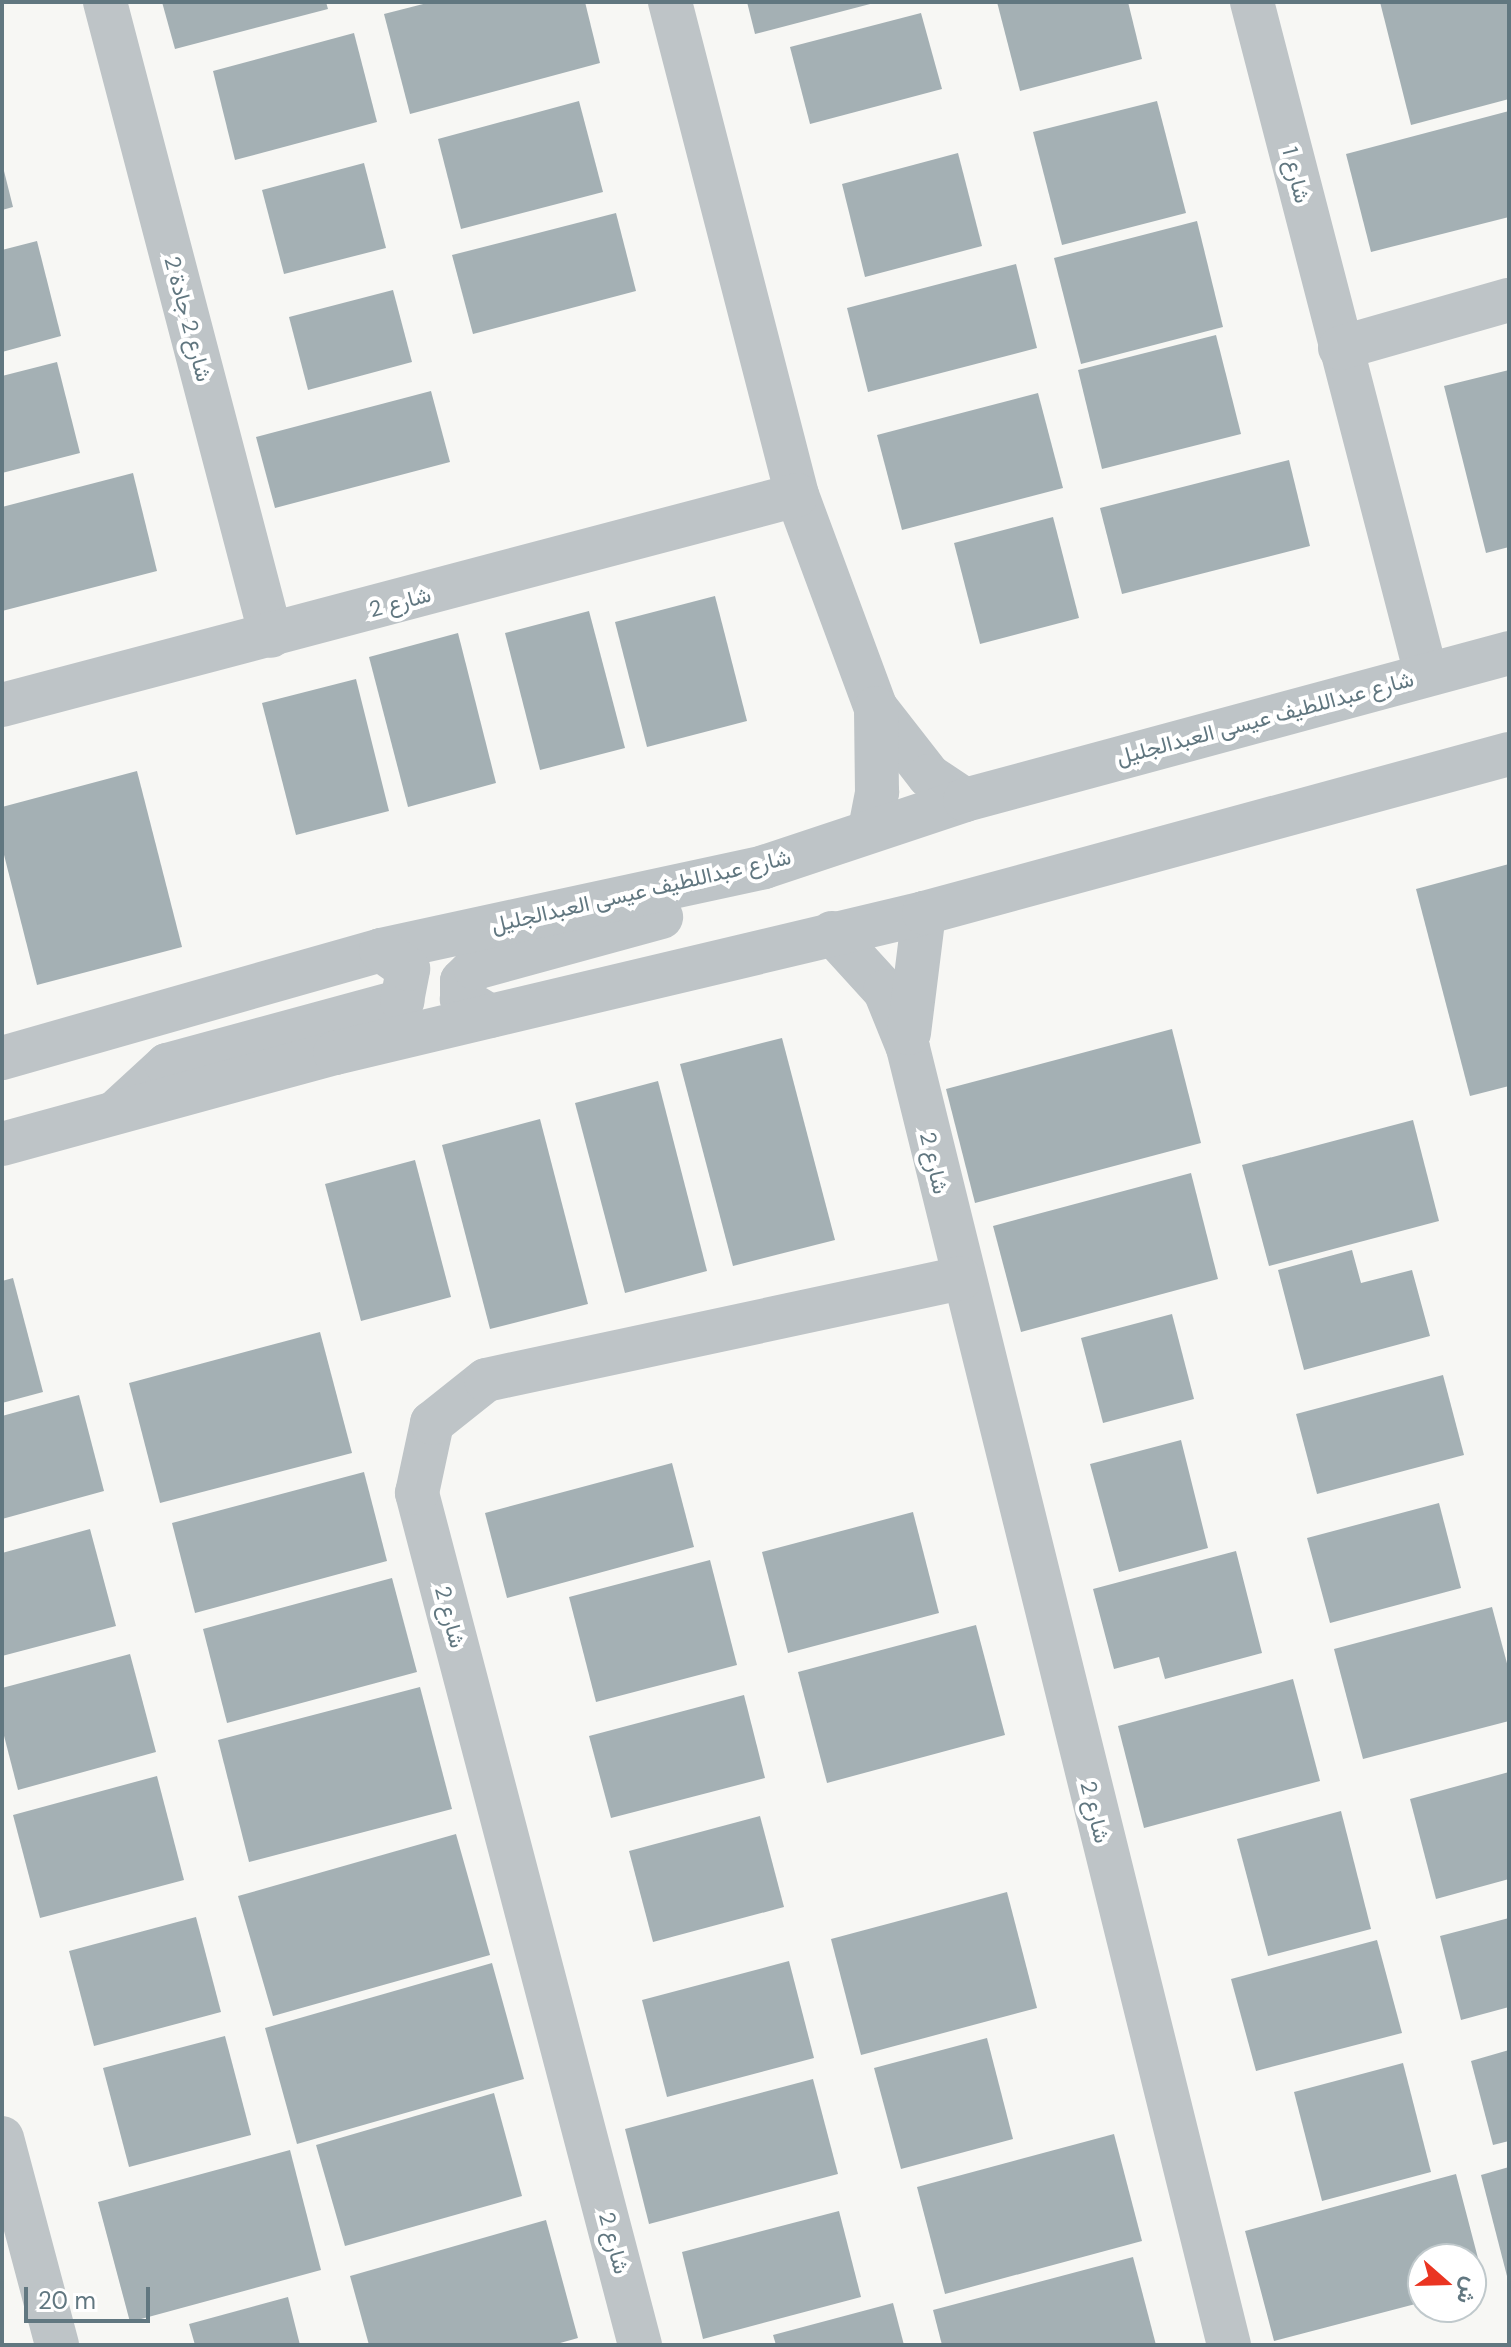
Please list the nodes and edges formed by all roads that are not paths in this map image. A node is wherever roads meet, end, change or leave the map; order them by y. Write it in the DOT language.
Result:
graph roads {
  1 [pos="105,2"];
  2 [pos="670,2"];
  3 [pos="1252,2"];
  4 [pos="1509,300"];
  5 [pos="1340,348"];
  6 [pos="797,495"];
  7 [pos="271,636"];
  8 [pos="1509,653"];
  9 [pos="1426,674"];
  10 [pos="2,705"];
  11 [pos="876,708"];
  12 [pos="1509,754"];
  13 [pos="965,800"];
  14 [pos="870,829"];
  15 [pos="764,867"];
  16 [pos="924,913"];
  17 [pos="832,933"];
  18 [pos="381,950"];
  19 [pos="490,1016"];
  20 [pos="908,1048"];
  21 [pos="2,1058"];
  22 [pos="116,1113"];
  23 [pos="2,1144"];
  24 [pos="960,1278"];
  25 [pos="2,2138"];
  26 [pos="57,2345"];
  27 [pos="640,2345"];
  28 [pos="1229,2345"];
  1 -- 7 [label="street, شارع 2 جادة 2"];
  2 -- 6 [label="street"];
  3 -- 5 [label="street, شارع 1"];
  4 -- 5 [label="street"];
  5 -- 9 [label="street, شارع 1"];
  6 -- 7 [label="street, شارع 2"];
  6 -- 11 [label="street"];
  7 -- 10 [label="street, شارع 2"];
  8 -- 9 [label="street, شارع عبداللطيف عيسى العبدالجليل"];
  9 -- 13 [label="street, شارع عبداللطيف عيسى العبدالجليل"];
  11 -- 13 [label="street"];
  11 -- 14 [label="street"];
  12 -- 16 [label="street"];
  13 -- 14 [label="street, شارع عبداللطيف عيسى العبدالجليل"];
  14 -- 15 [label="street, شارع عبداللطيف عيسى العبدالجليل"];
  15 -- 18 [label="street, شارع عبداللطيف عيسى العبدالجليل"];
  15 -- 19 [label="street"];
  16 -- 17 [label="street"];
  16 -- 20 [label="street, شارع 2"];
  17 -- 19 [label="street"];
  17 -- 20 [label="street, شارع 2"];
  18 -- 21 [label="street, شارع عبداللطيف عيسى العبدالجليل"];
  18 -- 22 [label="street"];
  19 -- 22 [label="street"];
  20 -- 24 [label="street, شارع 2"];
  22 -- 23 [label="street"];
  24 -- 27 [label="street, شارع 2"];
  24 -- 28 [label="street, شارع 2"];
  25 -- 26 [label="street"];
}
